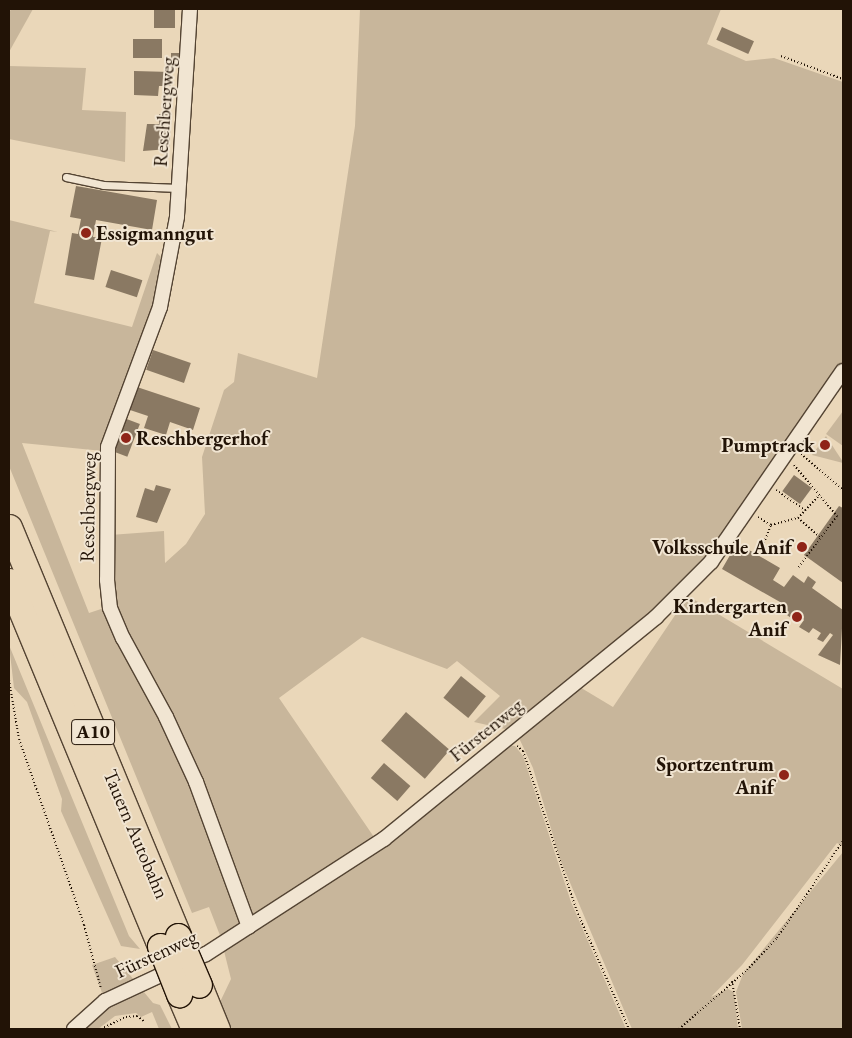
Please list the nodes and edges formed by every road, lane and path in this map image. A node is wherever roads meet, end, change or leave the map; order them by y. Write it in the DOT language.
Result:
graph roads {
  1 [pos="190,9"];
  2 [pos="781,56"];
  3 [pos="843,78"];
  4 [pos="66,177"];
  5 [pos="179,188"];
  6 [pos="843,371"];
  7 [pos="805,460"];
  8 [pos="791,462"];
  9 [pos="766,482"];
  10 [pos="843,490"];
  11 [pos="820,494"];
  12 [pos="805,510"];
  13 [pos="747,511"];
  14 [pos="798,518"];
  15 [pos="771,525"];
  16 [pos="9,527"];
  17 [pos="821,538"];
  18 [pos="764,543"];
  19 [pos="798,568"];
  20 [pos="9,582"];
  21 [pos="9,680"];
  22 [pos="9,690"];
  23 [pos="509,738"];
  24 [pos="843,842"];
  25 [pos="249,927"];
  26 [pos="169,941"];
  27 [pos="732,980"];
  28 [pos="189,989"];
  29 [pos="105,1001"];
  30 [pos="145,1022"];
  31 [pos="74,1029"];
  32 [pos="101,1029"];
  33 [pos="194,1029"];
  34 [pos="217,1029"];
  35 [pos="629,1029"];
  36 [pos="679,1029"];
  37 [pos="740,1029"];
  1 -- 5 [label="street, Reschbergweg"];
  2 -- 3 [label="path"];
  4 -- 5 [label="lane"];
  5 -- 25 [label="street, Reschbergweg"];
  6 -- 9 [label="street, Fürstenweg"];
  7 -- 10 [label="path"];
  8 -- 11 [label="path"];
  9 -- 12 [label="path"];
  9 -- 13 [label="street, Fürstenweg"];
  11 -- 12 [label="path"];
  11 -- 17 [label="path"];
  12 -- 14 [label="path"];
  13 -- 15 [label="path"];
  13 -- 23 [label="street, Fürstenweg"];
  14 -- 15 [label="path"];
  14 -- 17 [label="path"];
  15 -- 18 [label="path"];
  16 -- 26 [label="highway, Tauern Autobahn / A10"];
  17 -- 19 [label="path"];
  20 -- 26 [label="highway, Tauern Autobahn / A10"];
  21 -- 22 [label="path"];
  22 -- 29 [label="path"];
  23 -- 25 [label="street, Fürstenweg"];
  23 -- 35 [label="path"];
  24 -- 27 [label="path"];
  25 -- 29 [label="street, Fürstenweg"];
  26 -- 28 [label="highway, Tauern Autobahn / A10, bridge"];
  27 -- 36 [label="path"];
  27 -- 37 [label="path"];
  28 -- 33 [label="highway, Tauern Autobahn / A10"];
  28 -- 34 [label="highway, Tauern Autobahn / A10"];
  29 -- 31 [label="street, Fürstenweg"];
  30 -- 32 [label="path"];
}
